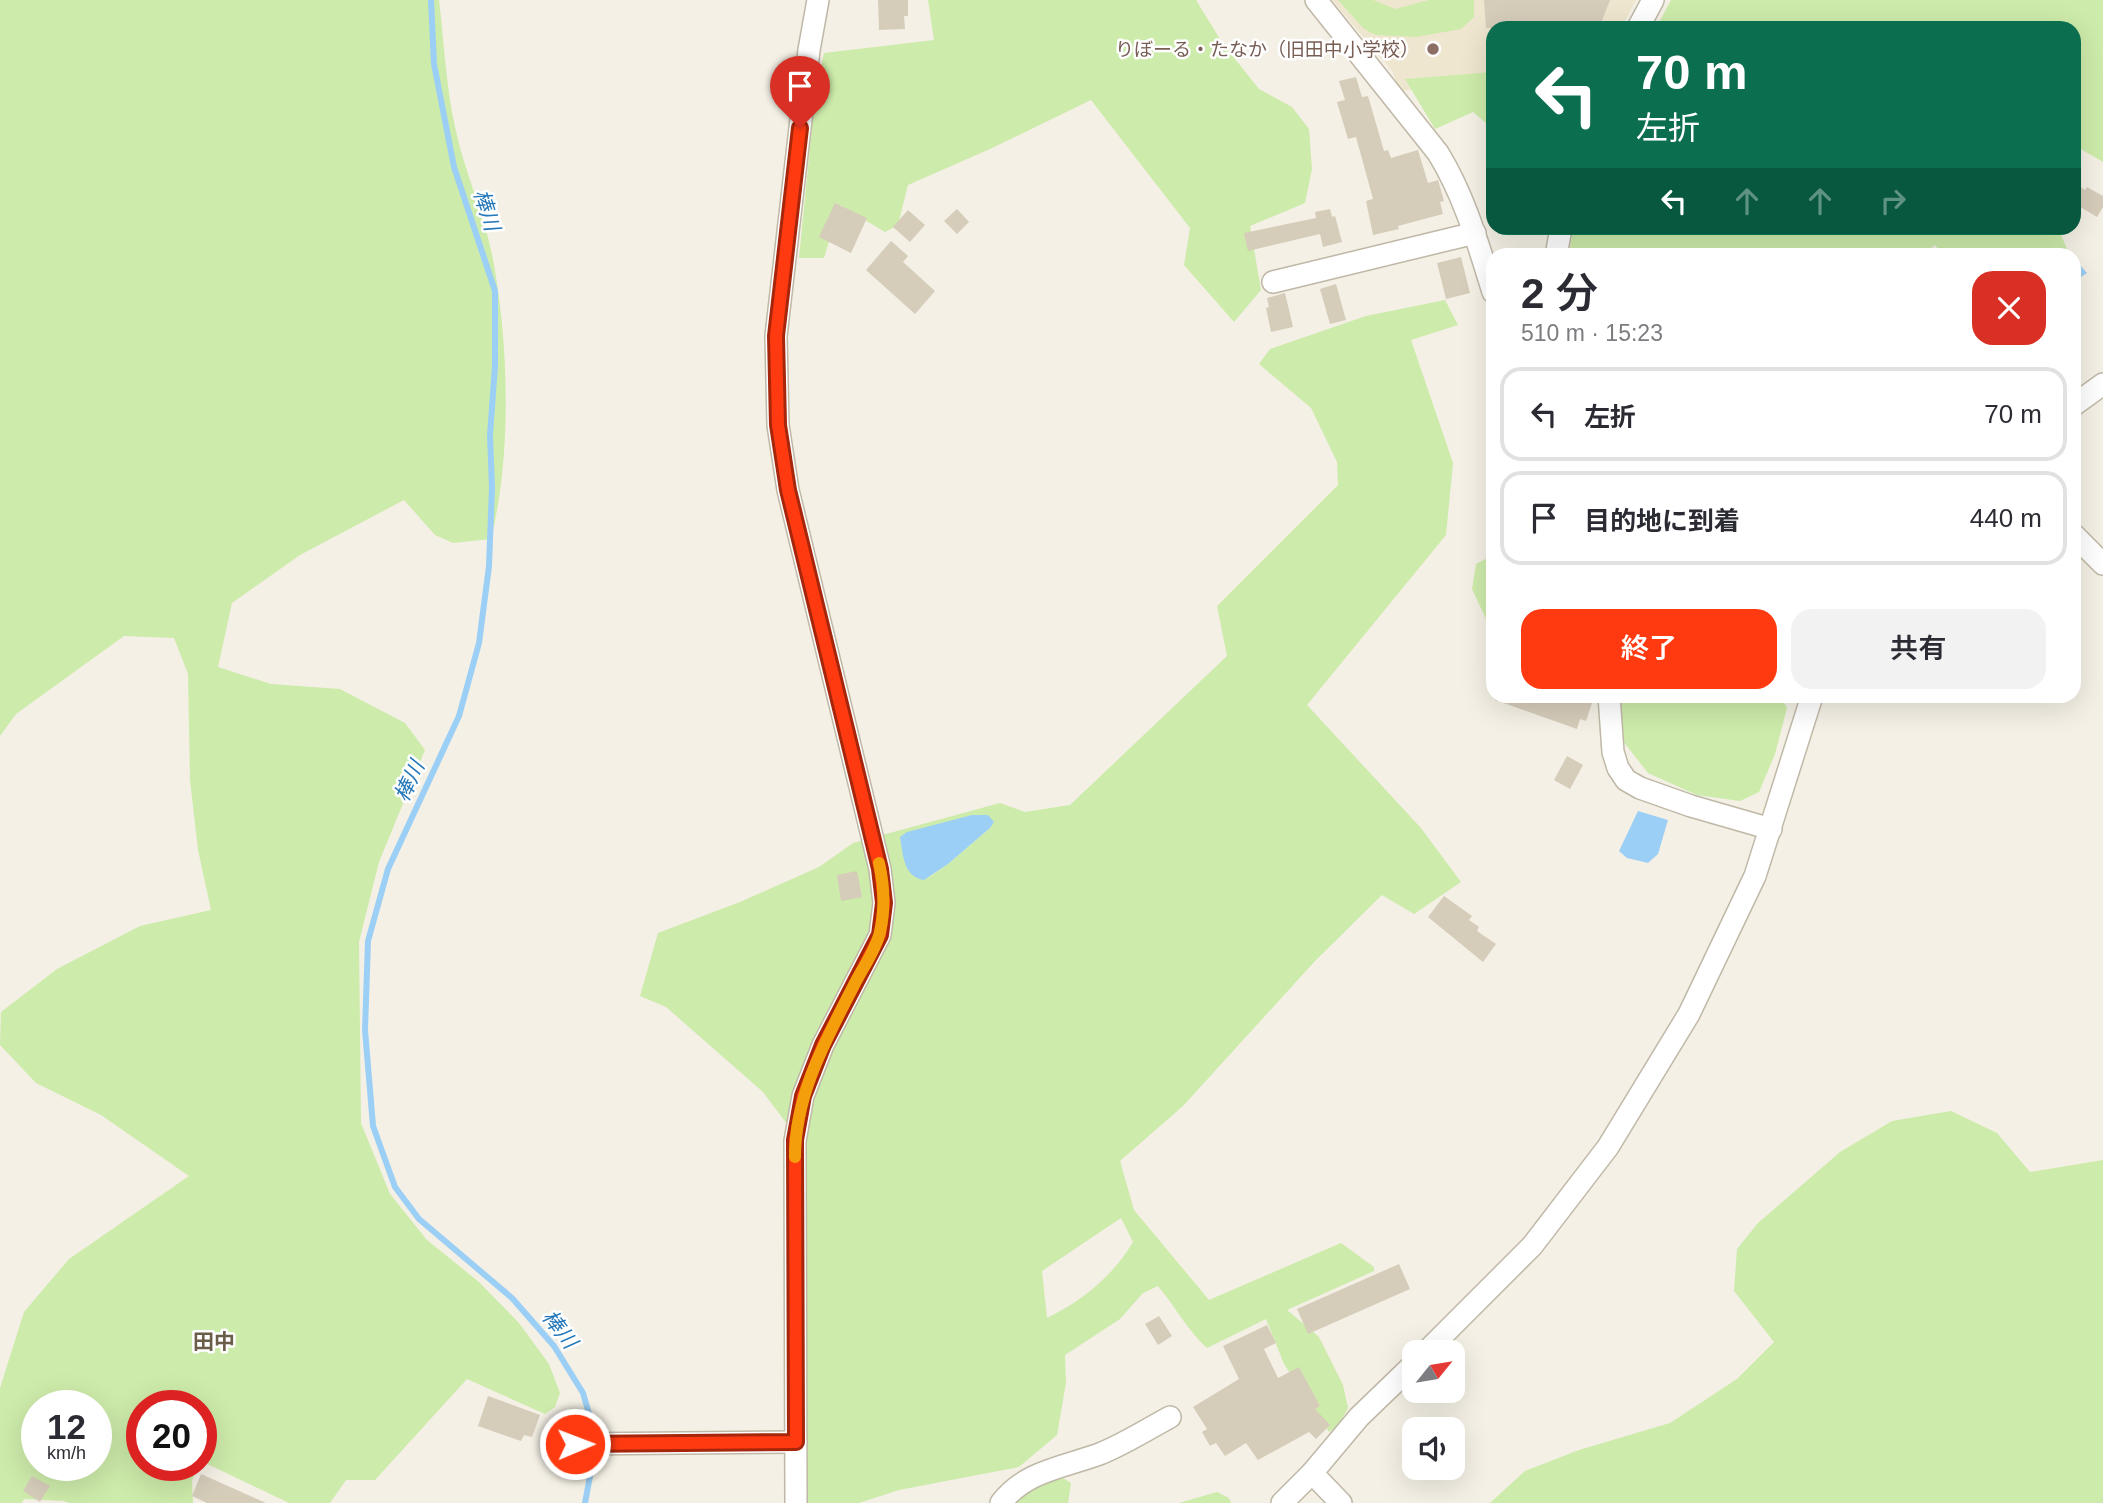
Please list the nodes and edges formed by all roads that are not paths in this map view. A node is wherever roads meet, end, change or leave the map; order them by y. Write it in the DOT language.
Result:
graph roads {
  1 [pos="818,0"];
  2 [pos="1316,0"];
  3 [pos="1653,0"];
  4 [pos="1642,21"];
  5 [pos="1475,233"];
  6 [pos="1486,269"];
  7 [pos="1273,282"];
  8 [pos="2103,384"];
  9 [pos="2081,400"];
  10 [pos="2081,542"];
  11 [pos="2103,565"];
  12 [pos="1610,703"];
  13 [pos="1810,703"];
  14 [pos="1771,829"];
  15 [pos="1438,1340"];
  16 [pos="1402,1376"];
  17 [pos="1170,1417"];
  18 [pos="796,1442"];
  19 [pos="575,1444"];
  20 [pos="1312,1473"];
  21 [pos="796,1503"];
  22 [pos="1001,1503"];
  23 [pos="1282,1503"];
  24 [pos="1341,1503"];
  1 -- 18 [label="street"];
  2 -- 5 [label="street"];
  3 -- 4 [label="street"];
  5 -- 6 [label="street"];
  5 -- 7 [label="street"];
  8 -- 9 [label="street"];
  10 -- 11 [label="street"];
  12 -- 14 [label="street"];
  13 -- 14 [label="street"];
  14 -- 15 [label="street"];
  16 -- 20 [label="street"];
  17 -- 22 [label="street"];
  18 -- 19 [label="street"];
  18 -- 21 [label="street"];
  20 -- 23 [label="street"];
  20 -- 24 [label="street"];
}
